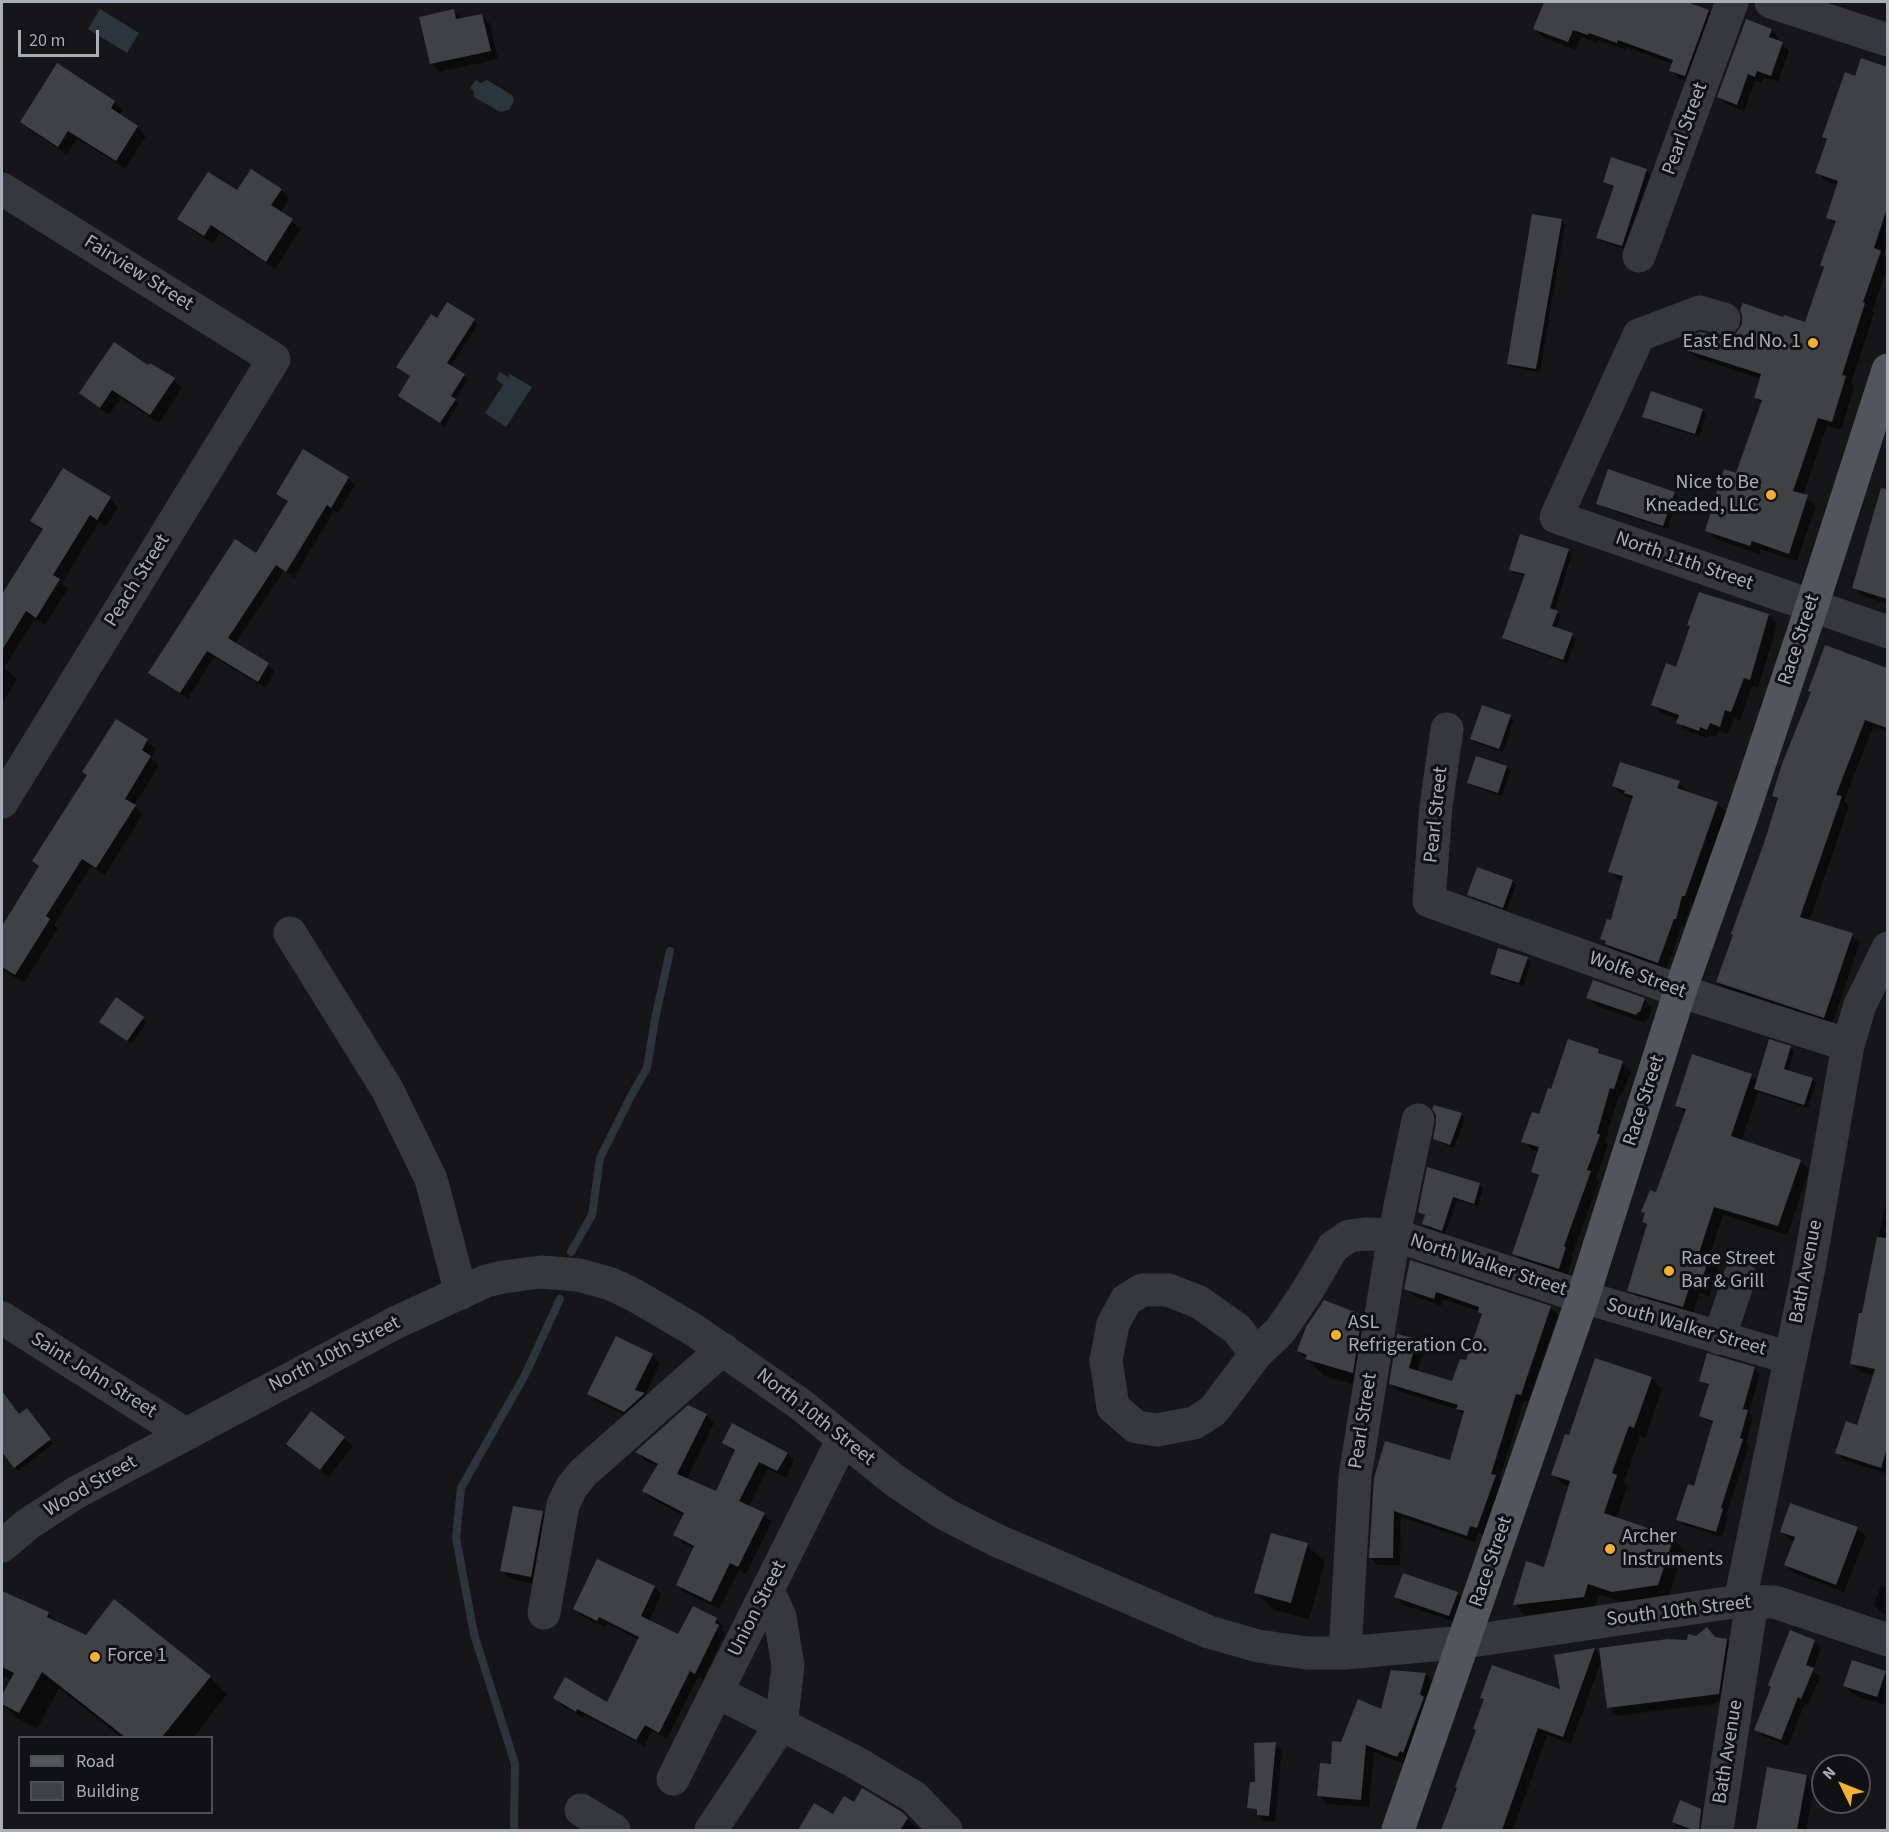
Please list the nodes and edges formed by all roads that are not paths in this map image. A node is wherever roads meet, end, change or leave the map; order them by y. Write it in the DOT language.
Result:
graph roads {
  1 [pos="1732,2"];
  2 [pos="1771,2"];
  3 [pos="1887,40"];
  4 [pos="2,189"];
  5 [pos="1639,256"];
  6 [pos="1724,319"];
  7 [pos="274,359"];
  8 [pos="1887,370"];
  9 [pos="1812,606"];
  10 [pos="1887,632"];
  11 [pos="1447,729"];
  12 [pos="2,802"];
  13 [pos="1429,901"];
  14 [pos="290,933"];
  15 [pos="1887,948"];
  16 [pos="1680,991"];
  17 [pos="1848,1045"];
  18 [pos="1418,1120"];
  19 [pos="1394,1235"];
  20 [pos="1740,1276"];
  21 [pos="461,1293"];
  22 [pos="1583,1297"];
  23 [pos="2,1318"];
  24 [pos="1719,1338"];
  25 [pos="723,1349"];
  26 [pos="1256,1354"];
  27 [pos="1790,1358"];
  28 [pos="185,1434"];
  29 [pos="843,1439"];
  30 [pos="2,1546"];
  31 [pos="768,1590"];
  32 [pos="1746,1602"];
  33 [pos="544,1613"];
  34 [pos="1887,1640"];
  35 [pos="1465,1642"];
  36 [pos="1345,1653"];
  37 [pos="717,1692"];
  38 [pos="781,1725"];
  39 [pos="673,1779"];
  40 [pos="581,1810"];
  41 [pos="614,1830"];
  42 [pos="711,1830"];
  43 [pos="946,1830"];
  44 [pos="1398,1830"];
  45 [pos="1717,1830"];
  1 -- 5 [label="street, Pearl Street"];
  2 -- 3 [label="street"];
  4 -- 7 [label="street, Fairview Street"];
  6 -- 9 [label="street, North 11th Street"];
  7 -- 12 [label="street, Peach Street"];
  8 -- 9 [label="main road, Race Street"];
  9 -- 10 [label="street, North 11th Street"];
  9 -- 16 [label="main road, Race Street"];
  11 -- 13 [label="street, Pearl Street"];
  13 -- 16 [label="street, Wolfe Street"];
  14 -- 21 [label="street"];
  15 -- 17 [label="street, Bath Avenue"];
  16 -- 17 [label="street, Wolfe Street"];
  16 -- 22 [label="main road, Race Street"];
  17 -- 27 [label="street, Bath Avenue"];
  18 -- 19 [label="street, Pearl Street"];
  19 -- 22 [label="street, North Walker Street"];
  19 -- 26 [label="street, North Walker Street"];
  19 -- 36 [label="street, Pearl Street"];
  20 -- 24 [label="street"];
  21 -- 25 [label="street, North 10th Street"];
  21 -- 28 [label="street, North 10th Street"];
  22 -- 24 [label="street, South Walker Street"];
  22 -- 35 [label="main road, Race Street"];
  23 -- 28 [label="street, Saint John Street"];
  24 -- 27 [label="street, South Walker Street"];
  25 -- 29 [label="street, North 10th Street"];
  25 -- 33 [label="street"];
  26 -- 26 [label="street"];
  27 -- 32 [label="street, Bath Avenue"];
  28 -- 30 [label="street, Wood Street"];
  29 -- 31 [label="street, Union Street"];
  29 -- 36 [label="street, North 10th Street"];
  31 -- 37 [label="street, Union Street"];
  31 -- 38 [label="street"];
  32 -- 34 [label="street, South 10th Street"];
  32 -- 35 [label="street, South 10th Street"];
  32 -- 45 [label="street, Bath Avenue"];
  35 -- 36 [label="street, North 10th Street"];
  35 -- 44 [label="main road, Race Street"];
  37 -- 38 [label="street"];
  37 -- 39 [label="street, Union Street"];
  38 -- 42 [label="street"];
  38 -- 43 [label="street"];
  40 -- 41 [label="street"];
}
